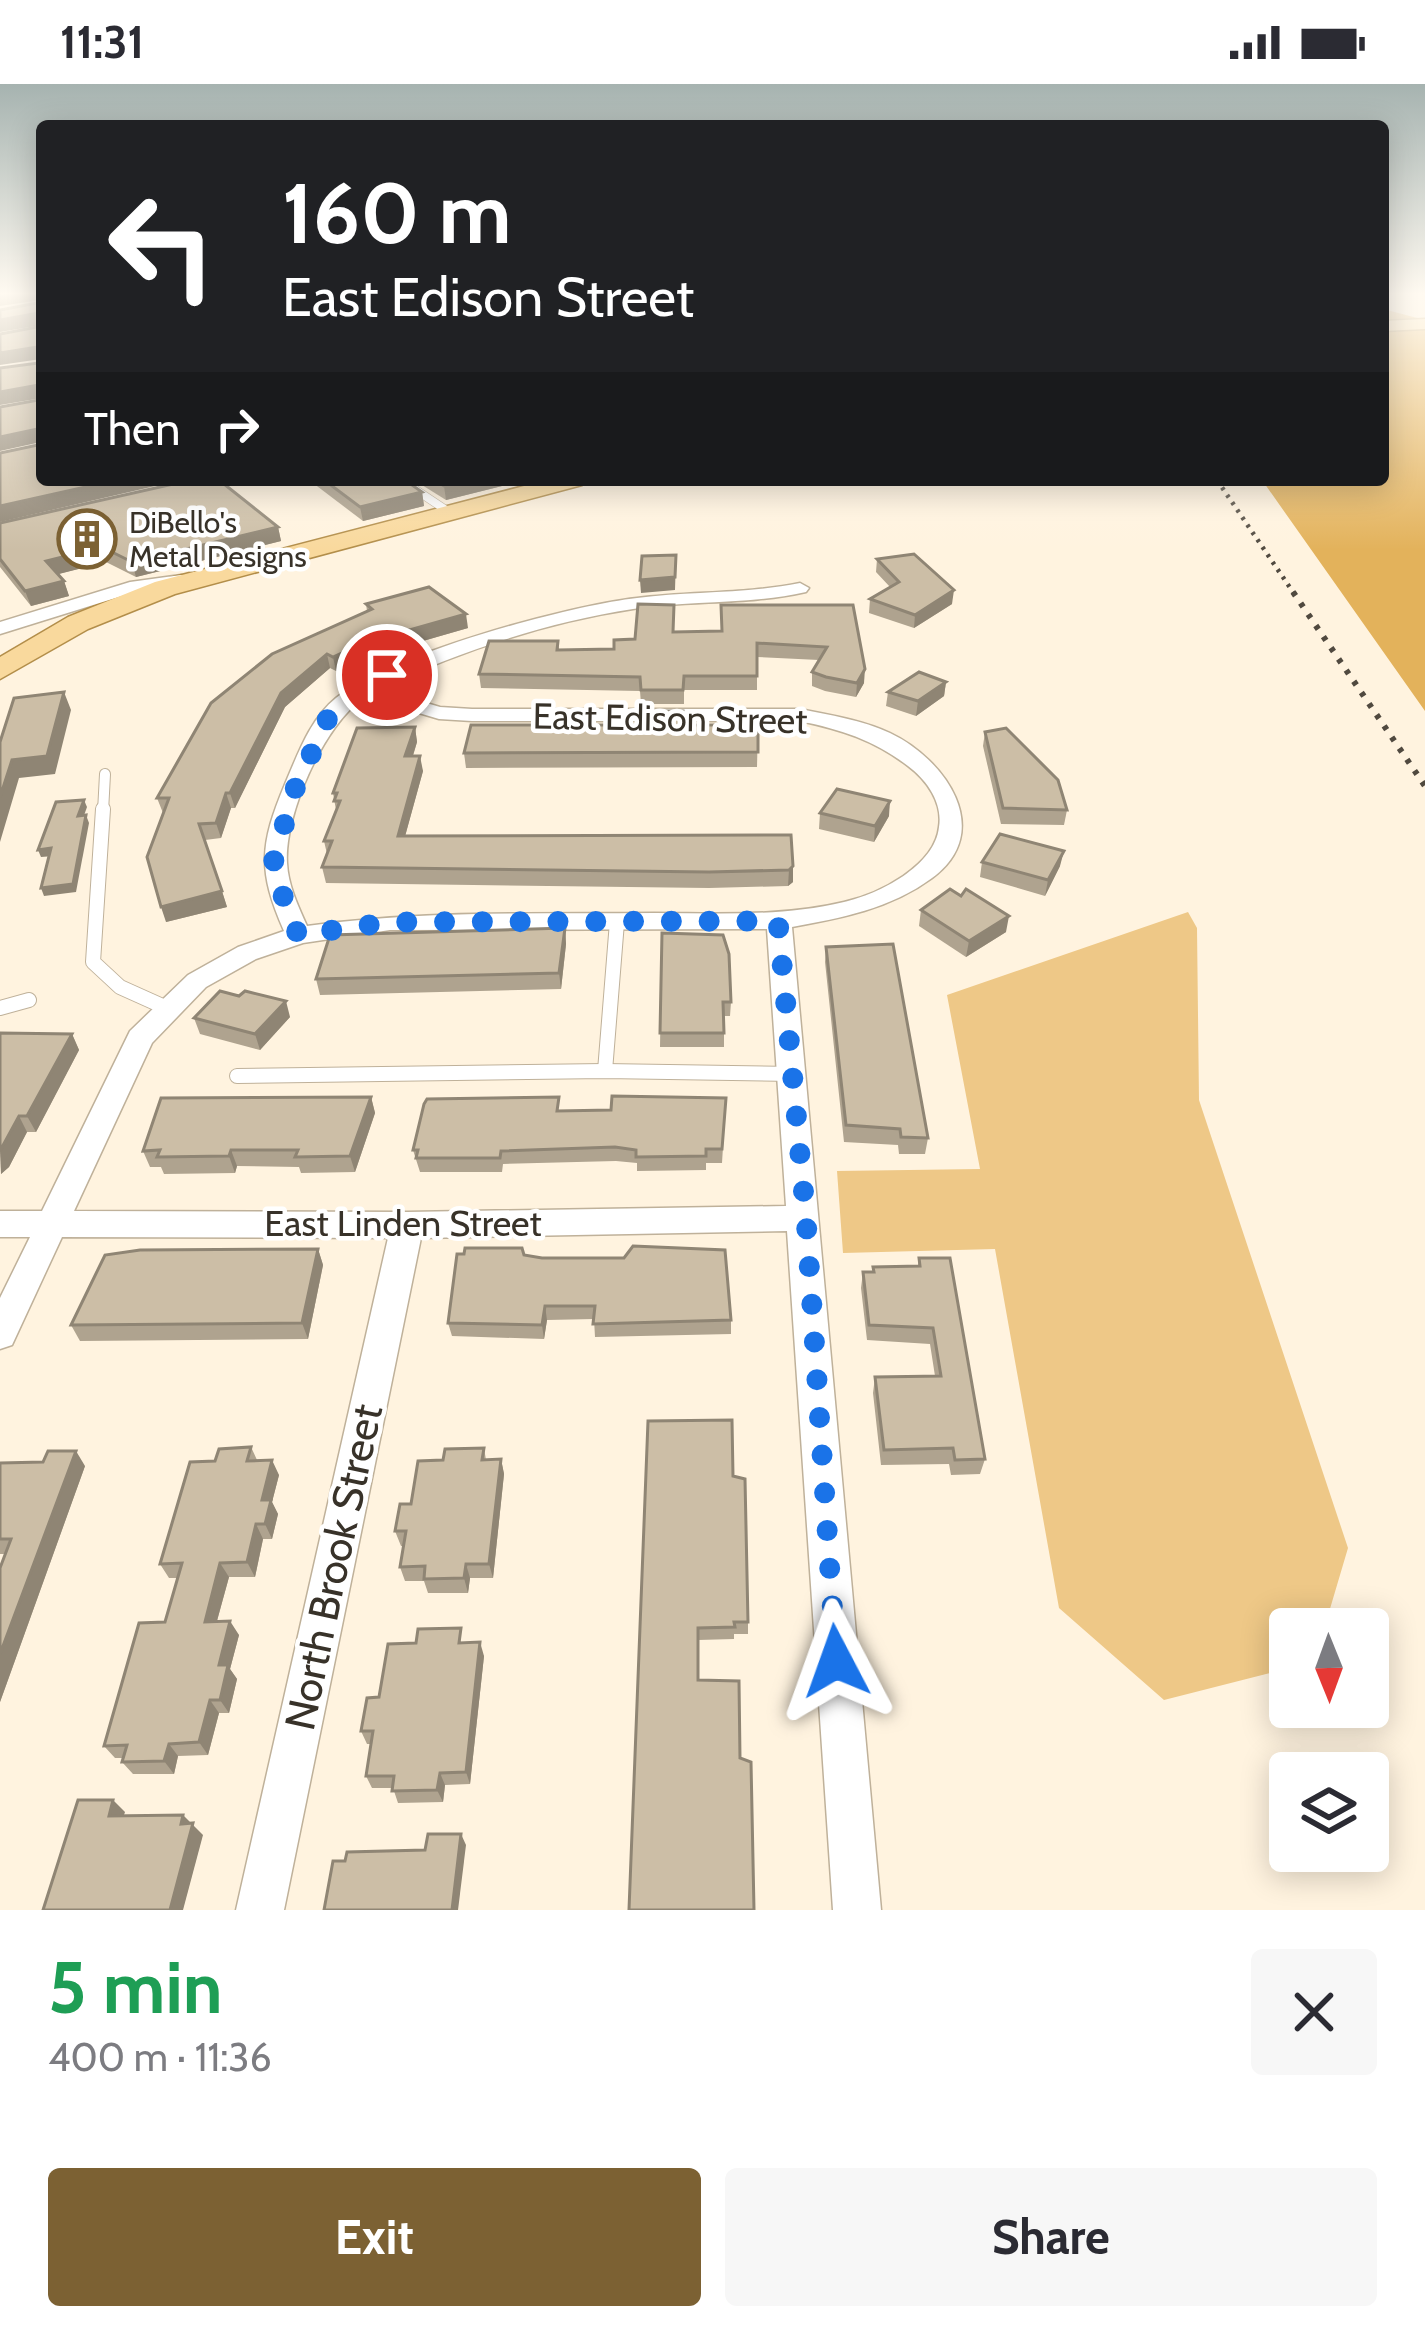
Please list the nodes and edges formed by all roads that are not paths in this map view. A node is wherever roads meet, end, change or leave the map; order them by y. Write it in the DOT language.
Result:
graph roads {
  1 [pos="410,486"];
  2 [pos="551,486"];
  3 [pos="449,512"];
  4 [pos="203,577"];
  5 [pos="800,588"];
  6 [pos="0,628"];
  7 [pos="30,649"];
  8 [pos="0,670"];
  9 [pos="361,690"];
  10 [pos="105,774"];
  11 [pos="778,921"];
  12 [pos="617,922"];
  13 [pos="298,935"];
  14 [pos="29,1000"];
  15 [pos="0,1008"];
  16 [pos="169,1009"];
  17 [pos="605,1071"];
  18 [pos="793,1074"];
  19 [pos="237,1076"];
  20 [pos="806,1218"];
  21 [pos="0,1224"];
  22 [pos="52,1224"];
  23 [pos="407,1225"];
  24 [pos="0,1334"];
  25 [pos="260,1910"];
  26 [pos="857,1910"];
  1 -- 3 [label="lane"];
  2 -- 3 [label="main road"];
  3 -- 4 [label="main road"];
  4 -- 6 [label="street"];
  4 -- 7 [label="main road"];
  5 -- 9 [label="street"];
  6 -- 7 [label="street"];
  7 -- 8 [label="main road"];
  9 -- 11 [label="street, East Edison Street"];
  9 -- 13 [label="street"];
  10 -- 16 [label="lane"];
  11 -- 12 [label="street, East Edison Street"];
  11 -- 18 [label="street"];
  12 -- 13 [label="street, East Edison Street"];
  12 -- 17 [label="lane"];
  13 -- 16 [label="street, East Edison Street"];
  14 -- 15 [label="lane"];
  16 -- 22 [label="street, East Edison Street"];
  17 -- 18 [label="lane"];
  17 -- 19 [label="lane"];
  18 -- 20 [label="street"];
  20 -- 23 [label="street, East Linden Street"];
  20 -- 26 [label="street"];
  21 -- 22 [label="street, East Linden Street"];
  22 -- 23 [label="street, East Linden Street"];
  22 -- 24 [label="street, East Edison Street"];
  23 -- 25 [label="street, North Brook Street"];
}
